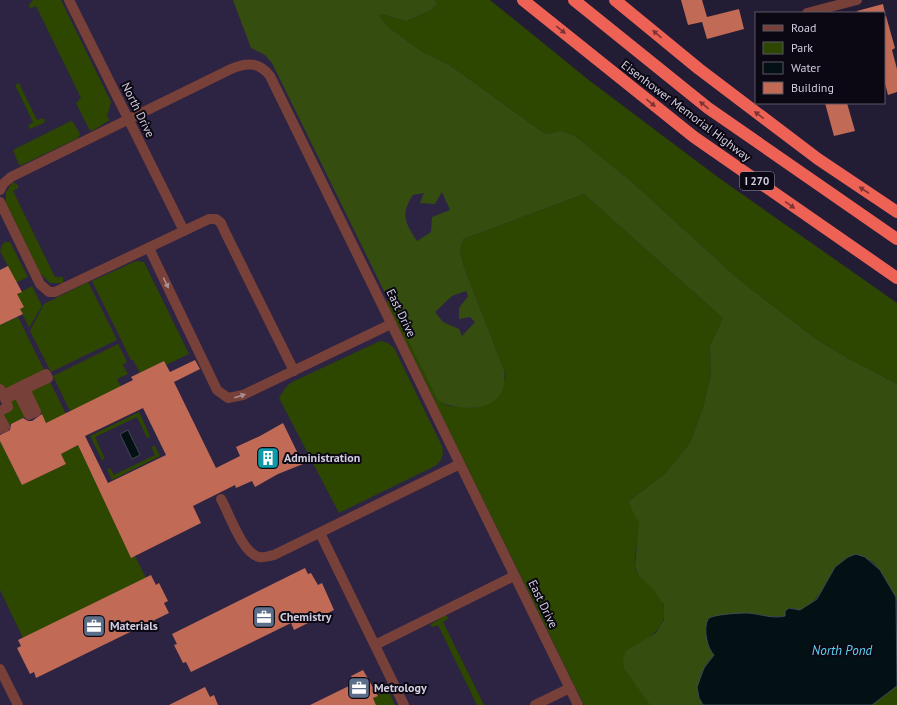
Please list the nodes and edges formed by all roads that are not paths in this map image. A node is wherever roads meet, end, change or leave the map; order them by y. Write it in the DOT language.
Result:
graph roads {
  1 [pos="69,0"];
  2 [pos="574,0"];
  3 [pos="586,0"];
  4 [pos="615,0"];
  5 [pos="858,0"];
  6 [pos="524,2"];
  7 [pos="811,12"];
  8 [pos="641,53"];
  9 [pos="129,119"];
  10 [pos="0,190"];
  11 [pos="0,202"];
  12 [pos="897,212"];
  13 [pos="184,231"];
  14 [pos="897,239"];
  15 [pos="149,248"];
  16 [pos="897,278"];
  17 [pos="391,324"];
  18 [pos="294,371"];
  19 [pos="0,389"];
  20 [pos="0,411"];
  21 [pos="0,418"];
  22 [pos="0,429"];
  23 [pos="460,464"];
  24 [pos="221,499"];
  25 [pos="320,532"];
  26 [pos="514,576"];
  27 [pos="375,645"];
  28 [pos="0,669"];
  29 [pos="570,688"];
  30 [pos="18,705"];
  31 [pos="404,705"];
  32 [pos="535,705"];
  33 [pos="578,705"];
  1 -- 9 [label="street, North Drive"];
  2 -- 8 [label="highway, I 270"];
  3 -- 8 [label="highway"];
  12 -- 4 [label="highway, one-way"];
  5 -- 7 [label="street"];
  6 -- 16 [label="highway, Eisenhower Memorial Highway / I 270, one-way"];
  14 -- 8 [label="highway, I 270, one-way"];
  9 -- 10 [label="street"];
  9 -- 13 [label="street, North Drive"];
  9 -- 17 [label="street, East Drive"];
  11 -- 15 [label="street"];
  13 -- 15 [label="street"];
  13 -- 18 [label="street"];
  15 -- 18 [label="street, one-way"];
  17 -- 18 [label="street"];
  17 -- 23 [label="street, East Drive"];
  19 -- 20 [label="street"];
  21 -- 22 [label="street"];
  23 -- 25 [label="street"];
  23 -- 26 [label="street, East Drive"];
  24 -- 25 [label="street"];
  25 -- 27 [label="street"];
  26 -- 27 [label="street"];
  26 -- 29 [label="street, East Drive"];
  27 -- 31 [label="street"];
  28 -- 30 [label="street"];
  29 -- 32 [label="street"];
  29 -- 33 [label="street, East Drive"];
}
